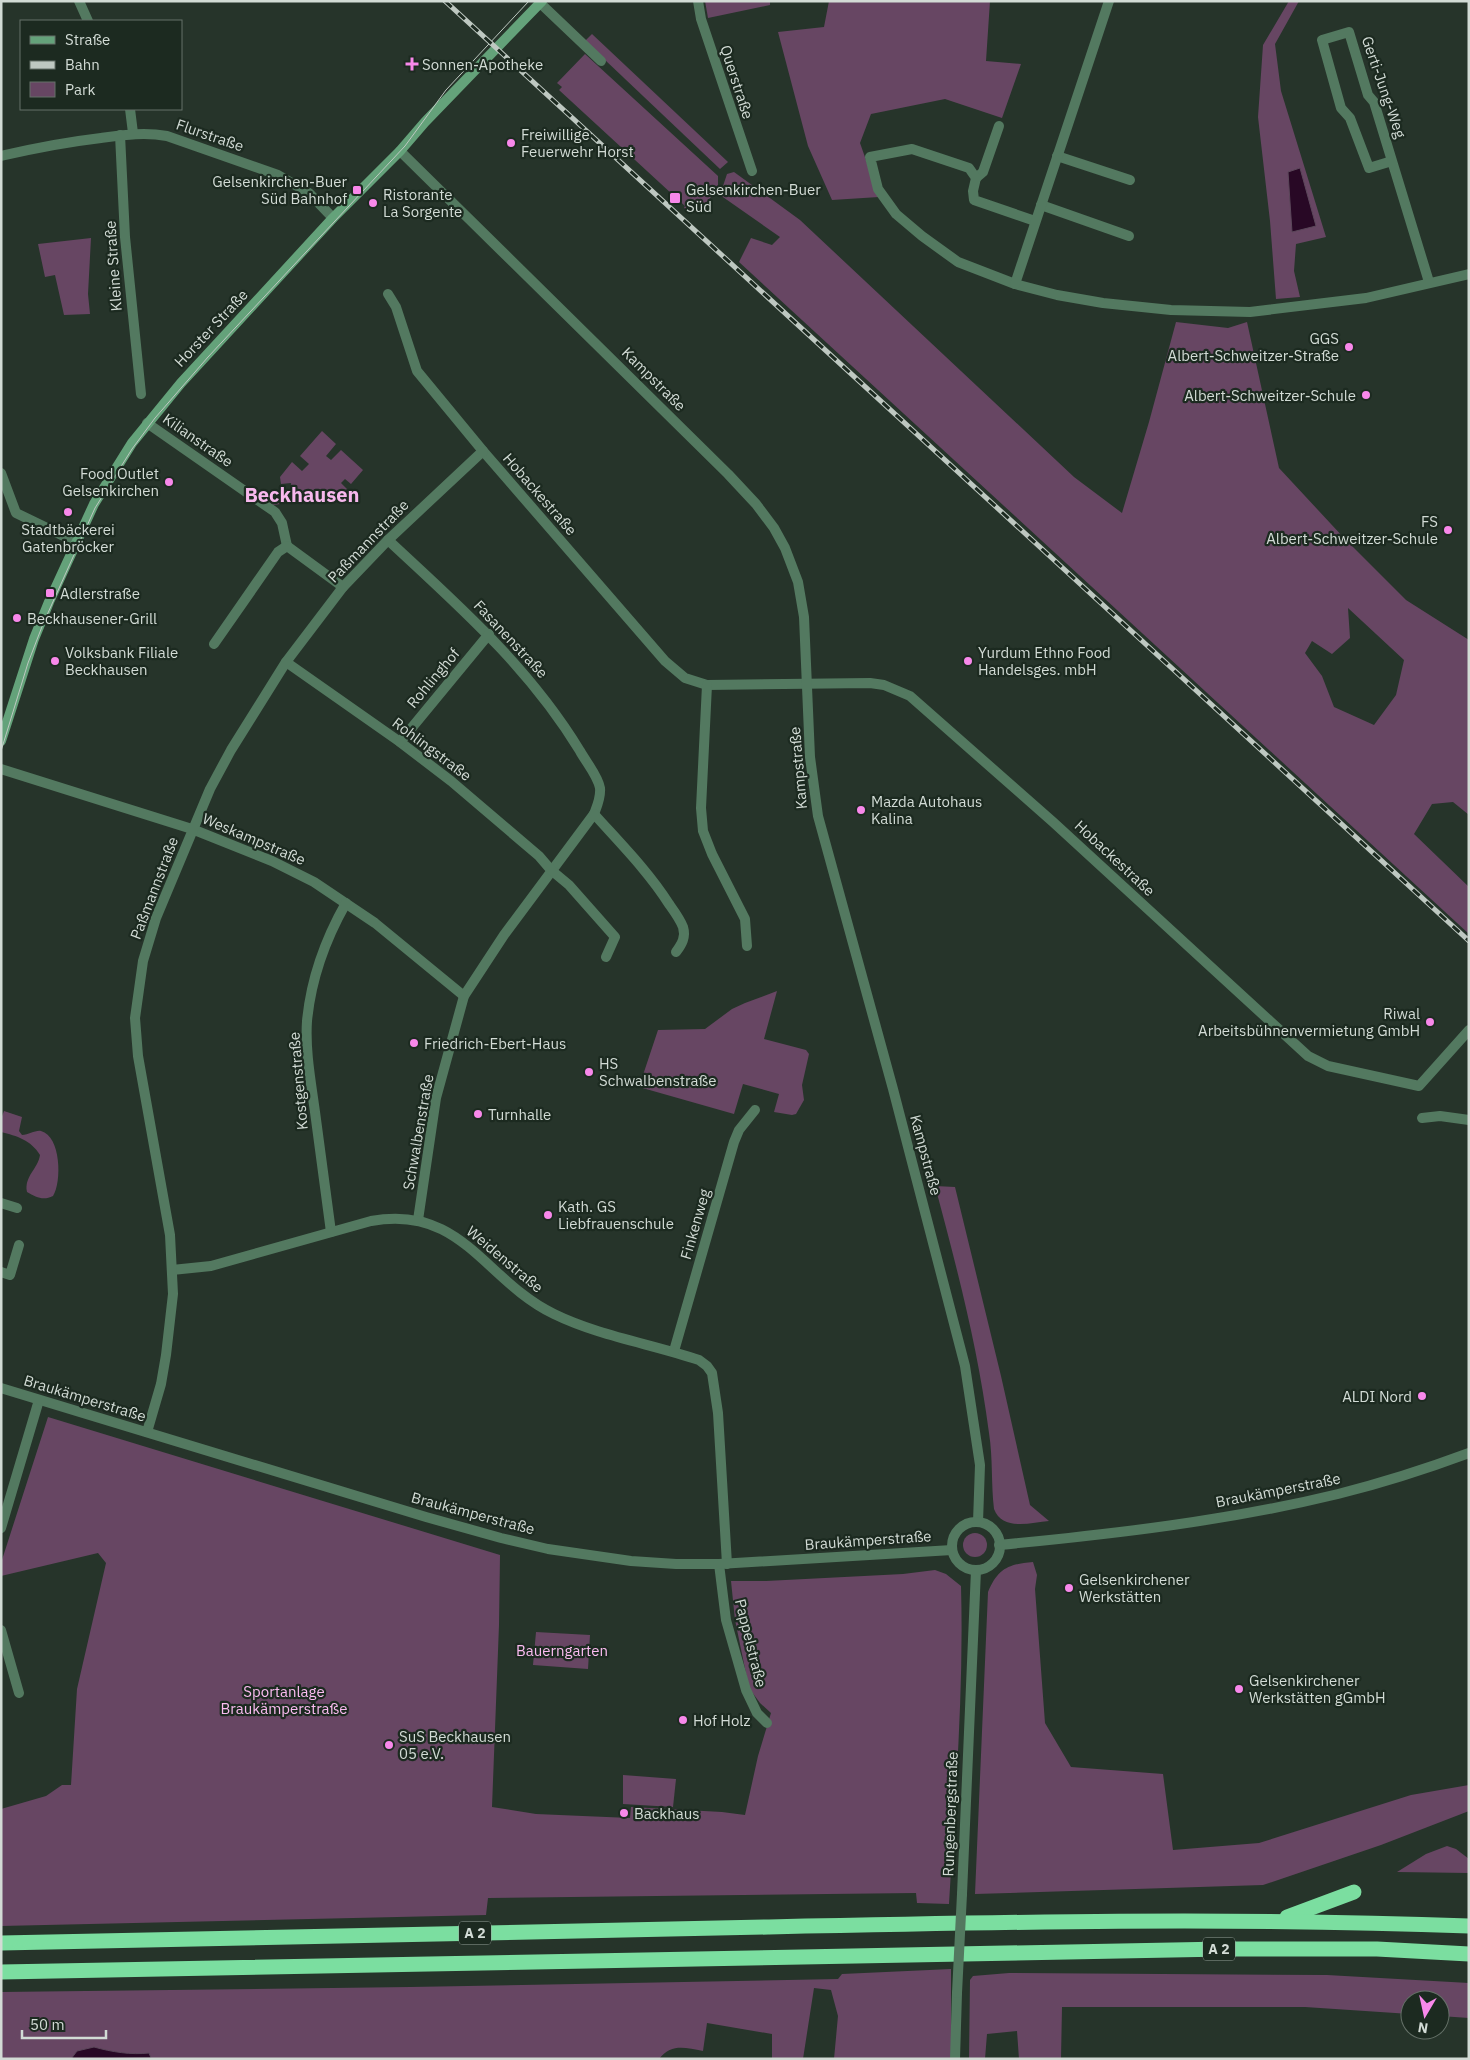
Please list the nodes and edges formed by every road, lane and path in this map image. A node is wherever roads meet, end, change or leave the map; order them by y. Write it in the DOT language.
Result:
graph roads {
  1 [pos="79,1"];
  2 [pos="698,1"];
  3 [pos="1110,1"];
  4 [pos="541,2"];
  5 [pos="88,20"];
  6 [pos="601,61"];
  7 [pos="130,110"];
  8 [pos="999,126"];
  9 [pos="133,133"];
  10 [pos="120,135"];
  11 [pos="400,151"];
  12 [pos="1,156"];
  13 [pos="1057,156"];
  14 [pos="1392,161"];
  15 [pos="752,171"];
  16 [pos="976,178"];
  17 [pos="1130,180"];
  18 [pos="1041,206"];
  19 [pos="333,218"];
  20 [pos="1035,221"];
  21 [pos="1129,236"];
  22 [pos="1469,274"];
  23 [pos="1429,282"];
  24 [pos="1015,284"];
  25 [pos="388,294"];
  26 [pos="141,394"];
  27 [pos="147,423"];
  28 [pos="483,451"];
  29 [pos="1,473"];
  30 [pos="388,540"];
  31 [pos="76,542"];
  32 [pos="287,546"];
  33 [pos="343,587"];
  34 [pos="489,634"];
  35 [pos="214,644"];
  36 [pos="286,662"];
  37 [pos="807,684"];
  38 [pos="706,685"];
  39 [pos="1,741"];
  40 [pos="400,742"];
  41 [pos="1,769"];
  42 [pos="594,774"];
  43 [pos="594,814"];
  44 [pos="192,829"];
  45 [pos="551,870"];
  46 [pos="346,903"];
  47 [pos="747,946"];
  48 [pos="676,952"];
  49 [pos="606,957"];
  50 [pos="464,996"];
  51 [pos="1469,1030"];
  52 [pos="755,1110"];
  53 [pos="1422,1118"];
  54 [pos="1469,1120"];
  55 [pos="1,1203"];
  56 [pos="17,1208"];
  57 [pos="418,1220"];
  58 [pos="331,1232"];
  59 [pos="19,1245"];
  60 [pos="172,1270"];
  61 [pos="1,1272"];
  62 [pos="674,1351"];
  63 [pos="1,1388"];
  64 [pos="39,1400"];
  65 [pos="147,1432"];
  66 [pos="1469,1453"];
  67 [pos="978,1522"];
  68 [pos="1,1528"];
  69 [pos="999,1545"];
  70 [pos="952,1550"];
  71 [pos="723,1564"];
  72 [pos="976,1570"];
  73 [pos="1,1630"];
  74 [pos="18,1693"];
  75 [pos="767,1723"];
  76 [pos="1354,1892"];
  77 [pos="1278,1920"];
  78 [pos="1469,1926"];
  79 [pos="1,1943"];
  80 [pos="1469,1954"];
  81 [pos="1,1972"];
  82 [pos="956,2059"];
  1 -- 5 [label="street"];
  2 -- 15 [label="street, Querstraße"];
  3 -- 13 [label="street"];
  4 -- 6 [label="street"];
  4 -- 11 [label="main road, Horster Straße"];
  7 -- 9 [label="street"];
  8 -- 16 [label="street"];
  9 -- 10 [label="street, Flurstraße"];
  9 -- 19 [label="street, Flurstraße"];
  10 -- 12 [label="street, Flurstraße"];
  10 -- 26 [label="street, Kleine Straße"];
  11 -- 19 [label="main road, Horster Straße"];
  11 -- 37 [label="street, Kampstraße"];
  13 -- 17 [label="street"];
  13 -- 18 [label="street"];
  14 -- 14 [label="street, Gerti-Jung-Weg"];
  14 -- 23 [label="street, Gerti-Jung-Weg"];
  16 -- 20 [label="street"];
  16 -- 24 [label="street"];
  18 -- 20 [label="street"];
  18 -- 21 [label="street"];
  19 -- 27 [label="main road, Horster Straße"];
  20 -- 24 [label="street"];
  22 -- 23 [label="street"];
  23 -- 24 [label="street"];
  25 -- 28 [label="street, Hobackestraße"];
  27 -- 31 [label="main road, Horster Straße"];
  27 -- 32 [label="street, Kilianstraße"];
  28 -- 30 [label="street, Paßmannstraße"];
  28 -- 38 [label="street, Hobackestraße"];
  29 -- 31 [label="street"];
  30 -- 33 [label="street, Paßmannstraße"];
  30 -- 34 [label="street, Fasanenstraße"];
  31 -- 39 [label="main road, Horster Straße"];
  32 -- 33 [label="street"];
  32 -- 35 [label="street"];
  33 -- 36 [label="street, Paßmannstraße"];
  34 -- 40 [label="street, Rohlinghof"];
  34 -- 42 [label="street, Fasanenstraße"];
  36 -- 40 [label="street, Rohlingstraße"];
  36 -- 44 [label="street, Paßmannstraße"];
  37 -- 38 [label="street, Hobackestraße"];
  37 -- 51 [label="street, Hobackestraße"];
  37 -- 67 [label="street, Kampstraße"];
  38 -- 47 [label="street"];
  40 -- 45 [label="street, Rohlingstraße"];
  41 -- 44 [label="street, Weskampstraße"];
  42 -- 43 [label="street, Schwalbenstraße"];
  43 -- 45 [label="street, Schwalbenstraße"];
  43 -- 48 [label="street"];
  44 -- 46 [label="street, Weskampstraße"];
  44 -- 60 [label="street, Paßmannstraße"];
  45 -- 49 [label="street"];
  45 -- 50 [label="street, Schwalbenstraße"];
  46 -- 50 [label="street, Weskampstraße"];
  46 -- 58 [label="street, Kostgenstraße"];
  50 -- 57 [label="street, Schwalbenstraße"];
  52 -- 62 [label="street, Finkenweg"];
  53 -- 54 [label="street"];
  55 -- 56 [label="street"];
  57 -- 58 [label="street, Weidenstraße"];
  57 -- 62 [label="street, Weidenstraße"];
  58 -- 60 [label="street, Weidenstraße"];
  59 -- 61 [label="street"];
  60 -- 65 [label="street, Paßmannstraße"];
  62 -- 71 [label="street, Weidenstraße"];
  63 -- 64 [label="street, Braukämperstraße"];
  64 -- 65 [label="street, Braukämperstraße"];
  64 -- 68 [label="street"];
  65 -- 71 [label="street, Braukämperstraße"];
  66 -- 69 [label="street, Braukämperstraße"];
  67 -- 69 [label="street"];
  67 -- 70 [label="street, Braukämperstraße"];
  69 -- 72 [label="street"];
  70 -- 71 [label="street, Braukämperstraße"];
  70 -- 72 [label="street, Braukämperstraße"];
  71 -- 75 [label="street, Pappelstraße"];
  72 -- 82 [label="street, Rungenbergstraße, bridge"];
  73 -- 74 [label="street"];
  76 -- 77 [label="highway"];
  77 -- 78 [label="highway, A 2"];
  77 -- 79 [label="highway, A 2"];
  80 -- 81 [label="highway, A 2"];
}
